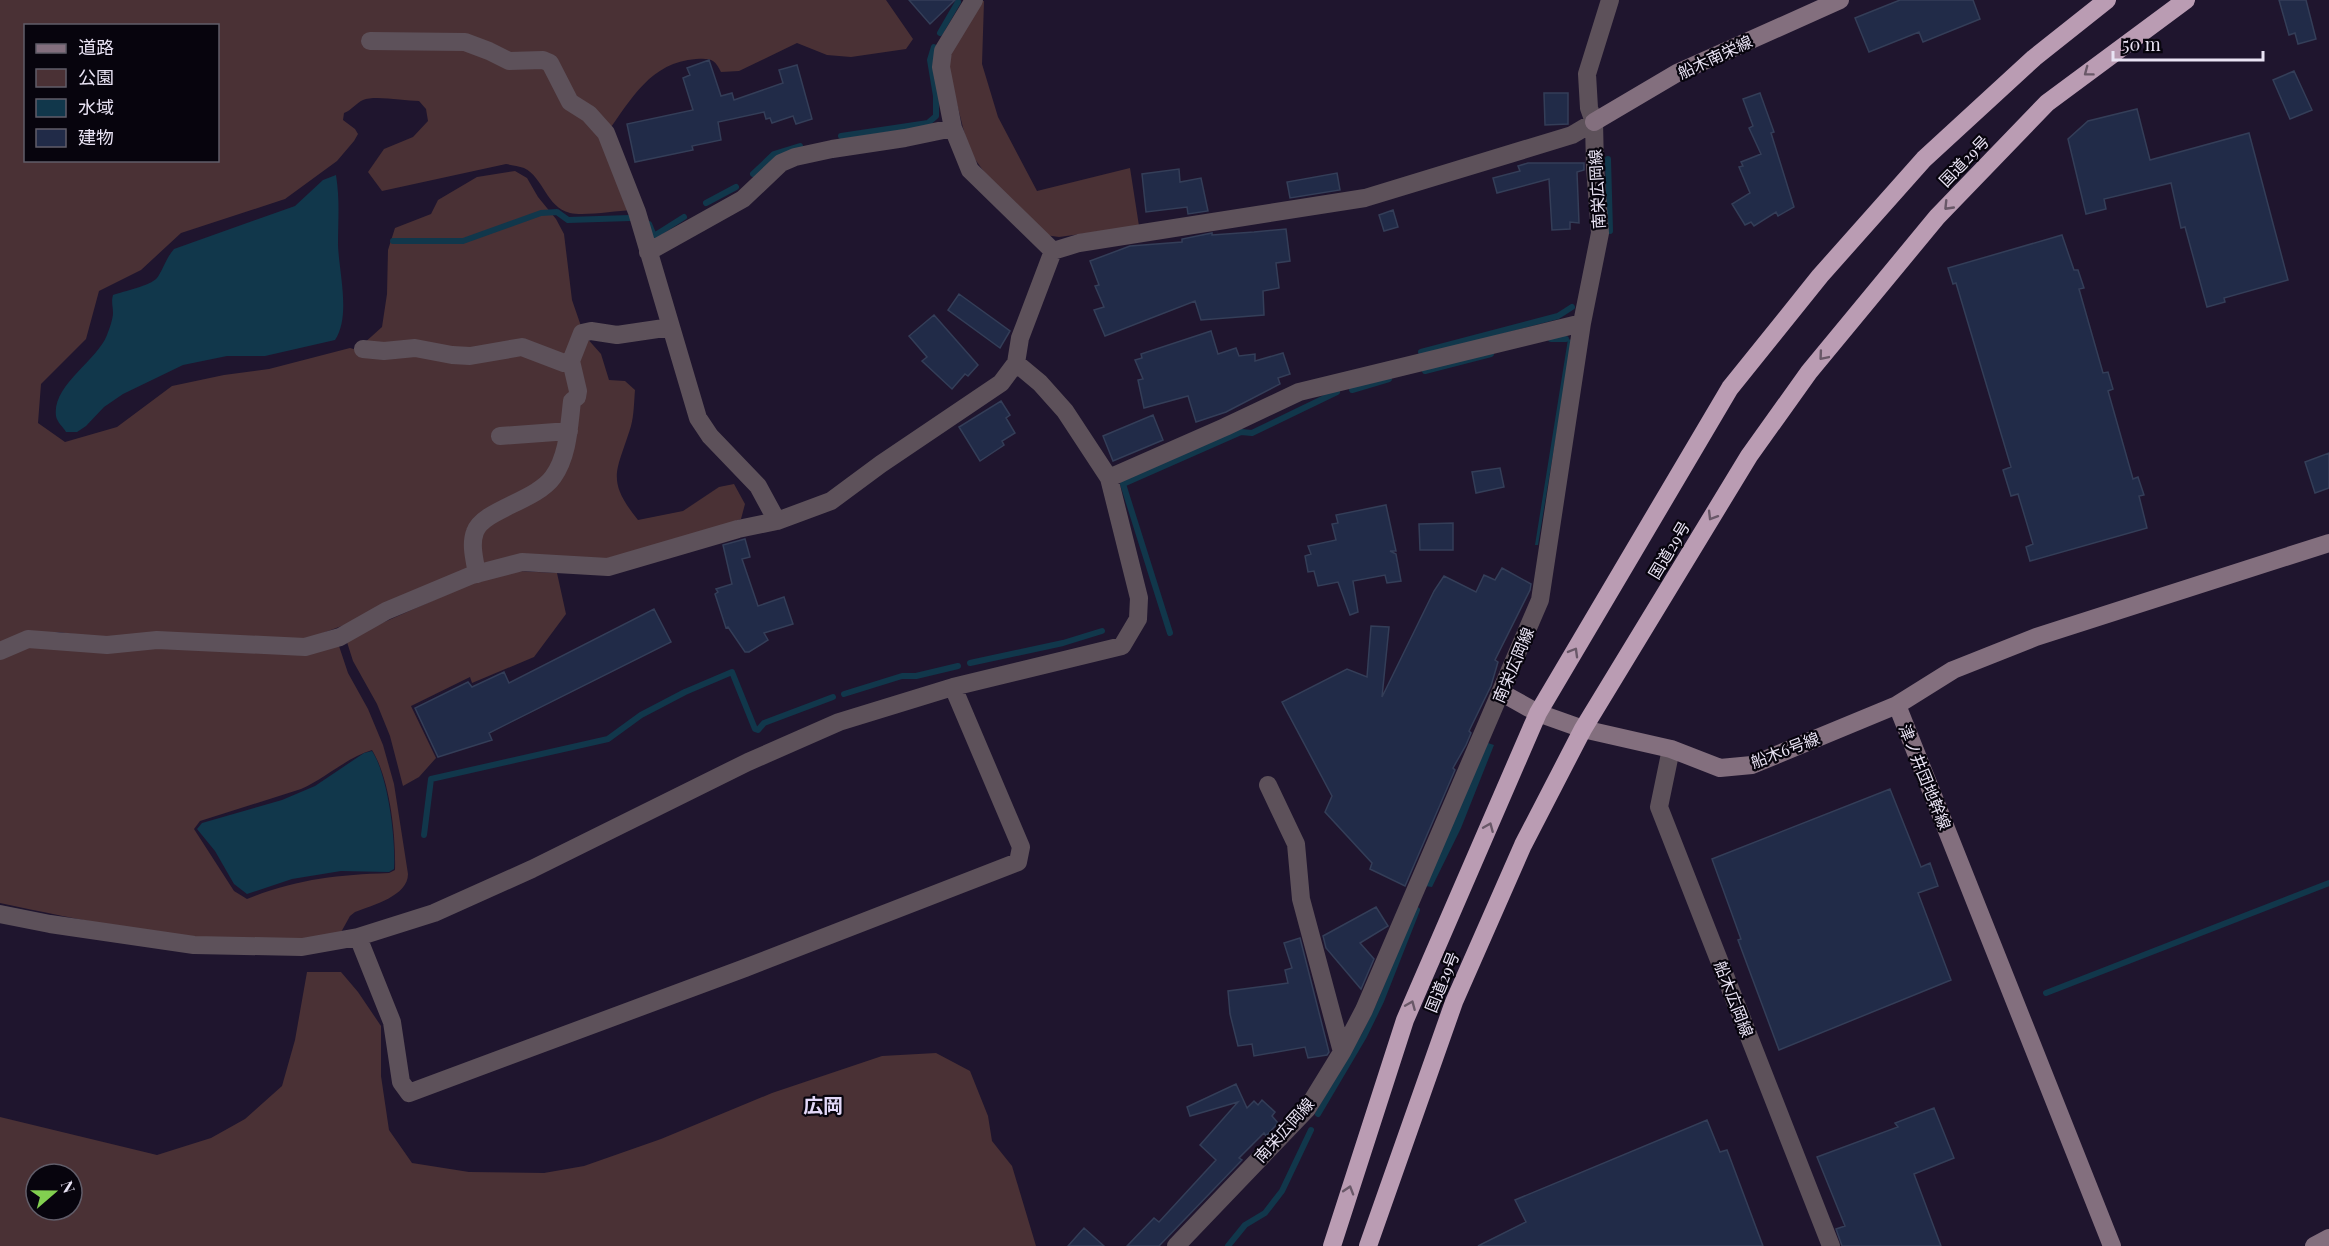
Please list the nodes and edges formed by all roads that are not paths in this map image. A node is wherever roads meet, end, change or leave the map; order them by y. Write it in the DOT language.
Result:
graph roads {
  1 [pos="974,0"];
  2 [pos="1610,0"];
  3 [pos="1840,0"];
  4 [pos="2107,0"];
  5 [pos="2186,0"];
  6 [pos="370,41"];
  7 [pos="1594,122"];
  8 [pos="953,128"];
  9 [pos="1053,251"];
  10 [pos="648,252"];
  11 [pos="1582,323"];
  12 [pos="671,327"];
  13 [pos="363,349"];
  14 [pos="571,361"];
  15 [pos="1016,363"];
  16 [pos="568,431"];
  17 [pos="500,436"];
  18 [pos="1109,478"];
  19 [pos="777,521"];
  20 [pos="2329,543"];
  21 [pos="477,574"];
  22 [pos="0,651"];
  23 [pos="953,687"];
  24 [pos="1502,693"];
  25 [pos="1896,705"];
  26 [pos="1538,713"];
  27 [pos="1583,729"];
  28 [pos="1671,749"];
  29 [pos="1268,785"];
  30 [pos="0,914"];
  31 [pos="358,938"];
  32 [pos="1342,1052"];
  33 [pos="2329,1238"];
  34 [pos="1176,1246"];
  35 [pos="1332,1246"];
  36 [pos="1368,1246"];
  37 [pos="1831,1246"];
  38 [pos="2112,1246"];
  39 [pos="2314,1246"];
  1 -- 8 [label="street"];
  2 -- 7 [label="street, 南栄広岡線"];
  3 -- 7 [label="street, 船木南栄線"];
  26 -- 4 [label="highway, 国道29号, one-way"];
  5 -- 27 [label="highway, 国道29号, one-way"];
  6 -- 10 [label="street"];
  7 -- 9 [label="street"];
  7 -- 11 [label="street, 南栄広岡線"];
  8 -- 9 [label="street"];
  8 -- 10 [label="street"];
  9 -- 15 [label="street"];
  10 -- 12 [label="street"];
  11 -- 18 [label="street"];
  11 -- 24 [label="street, 南栄広岡線"];
  12 -- 14 [label="street"];
  12 -- 19 [label="street"];
  13 -- 14 [label="street"];
  14 -- 16 [label="street"];
  15 -- 18 [label="street"];
  15 -- 19 [label="street"];
  16 -- 17 [label="street"];
  16 -- 21 [label="street"];
  18 -- 23 [label="street"];
  19 -- 21 [label="street"];
  20 -- 25 [label="street, 津ノ井団地幹線"];
  21 -- 22 [label="street"];
  23 -- 31 [label="street"];
  23 -- 31 [label="street"];
  24 -- 26 [label="street, 船木6号線"];
  24 -- 32 [label="street, 南栄広岡線"];
  25 -- 28 [label="street, 船木6号線"];
  25 -- 38 [label="street, 津ノ井団地幹線"];
  26 -- 27 [label="street, 船木6号線"];
  35 -- 26 [label="highway, 国道29号, one-way"];
  27 -- 28 [label="street, 船木6号線"];
  27 -- 36 [label="highway, 国道29号"];
  28 -- 37 [label="street, 船木広岡線"];
  29 -- 32 [label="street"];
  30 -- 31 [label="street"];
  32 -- 34 [label="street, 南栄広岡線"];
  33 -- 39 [label="street"];
}
